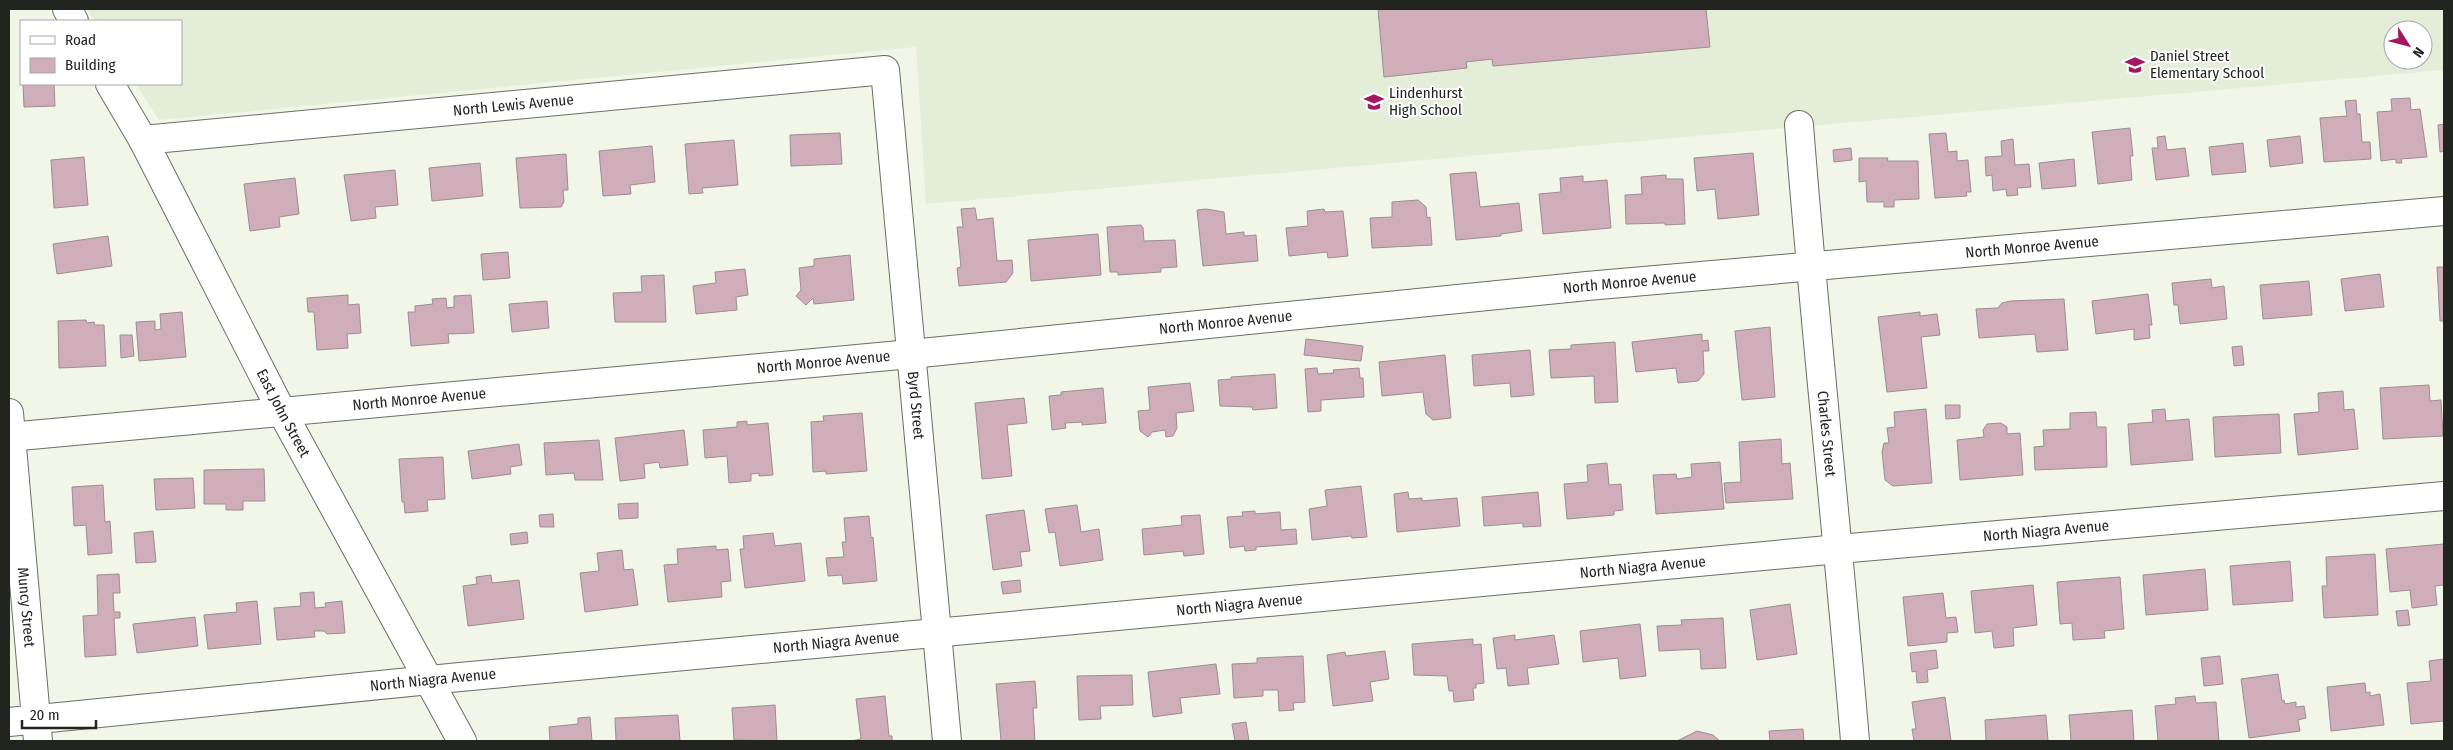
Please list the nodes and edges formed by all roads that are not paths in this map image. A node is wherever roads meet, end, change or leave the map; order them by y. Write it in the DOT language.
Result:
graph roads {
  1 [pos="66,9"];
  2 [pos="73,20"];
  3 [pos="885,70"];
  4 [pos="111,85"];
  5 [pos="1799,125"];
  6 [pos="143,140"];
  7 [pos="2444,211"];
  8 [pos="1810,267"];
  9 [pos="911,354"];
  10 [pos="282,412"];
  11 [pos="10,429"];
  12 [pos="2444,496"];
  13 [pos="1839,549"];
  14 [pos="938,634"];
  15 [pos="430,680"];
  16 [pos="9,722"];
  17 [pos="37,731"];
  18 [pos="462,741"];
  19 [pos="947,741"];
  20 [pos="1855,741"];
  1 -- 2 [label="street"];
  3 -- 6 [label="street, North Lewis Avenue"];
  3 -- 9 [label="street, Byrd Street"];
  4 -- 6 [label="street, East John Street"];
  5 -- 8 [label="street, Charles Street"];
  6 -- 10 [label="street, East John Street"];
  7 -- 8 [label="street, North Monroe Avenue"];
  8 -- 9 [label="street, North Monroe Avenue"];
  8 -- 13 [label="street, Charles Street"];
  9 -- 10 [label="street, North Monroe Avenue"];
  9 -- 14 [label="street, Byrd Street"];
  10 -- 11 [label="street, North Monroe Avenue"];
  10 -- 15 [label="street, East John Street"];
  11 -- 17 [label="street, Muncy Street"];
  12 -- 13 [label="street, North Niagra Avenue"];
  13 -- 14 [label="street, North Niagra Avenue"];
  13 -- 20 [label="street, Charles Street"];
  14 -- 15 [label="street, North Niagra Avenue"];
  14 -- 19 [label="street, Byrd Street"];
  15 -- 17 [label="street, North Niagra Avenue"];
  15 -- 18 [label="street, East John Street"];
  16 -- 17 [label="street, North Niagra Avenue"];
}
